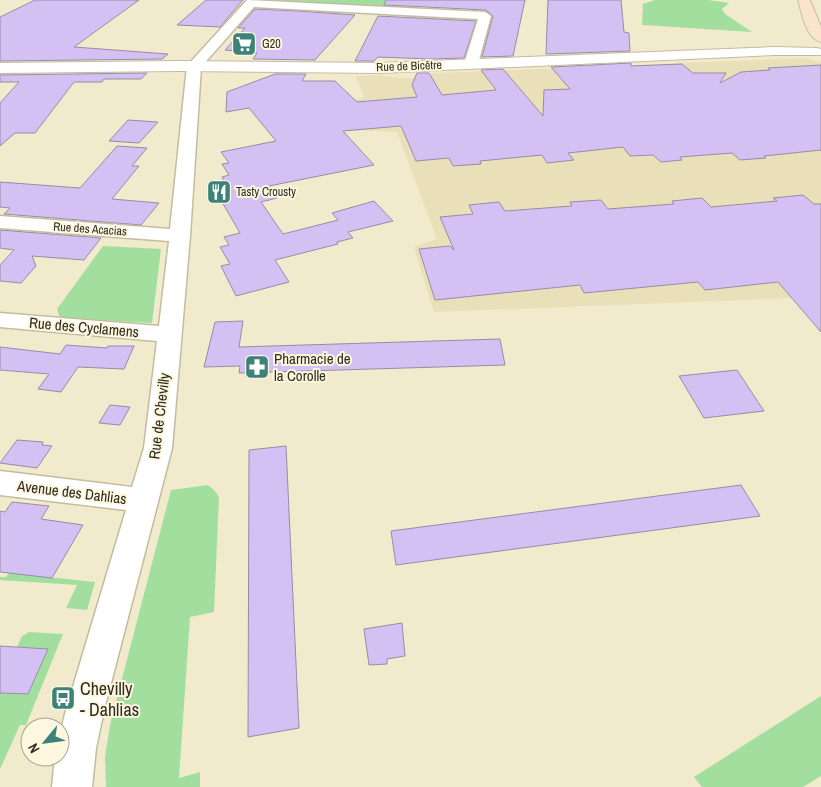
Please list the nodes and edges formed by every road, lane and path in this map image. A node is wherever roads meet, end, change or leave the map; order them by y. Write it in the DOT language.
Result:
graph roads {
  1 [pos="804,0"];
  2 [pos="253,1"];
  3 [pos="820,49"];
  4 [pos="471,64"];
  5 [pos="194,66"];
  6 [pos="0,68"];
  7 [pos="0,222"];
  8 [pos="180,236"];
  9 [pos="0,320"];
  10 [pos="168,334"];
  11 [pos="0,483"];
  12 [pos="144,500"];
  13 [pos="72,787"];
  1 -- 3 [label="main road"];
  2 -- 4 [label="street"];
  2 -- 5 [label="street"];
  3 -- 4 [label="street, Rue de Bicêtre"];
  4 -- 5 [label="street, Rue de Bicêtre"];
  5 -- 6 [label="street, Rue de Bicêtre"];
  5 -- 8 [label="street, Rue de Chevilly"];
  7 -- 8 [label="street, Rue des Acacias"];
  8 -- 10 [label="street, Rue de Chevilly"];
  9 -- 10 [label="street, Rue des Cyclamens"];
  10 -- 12 [label="street, Rue de Chevilly"];
  11 -- 12 [label="street, Avenue des Dahlias"];
  12 -- 13 [label="street, Rue de Chevilly"];
}
